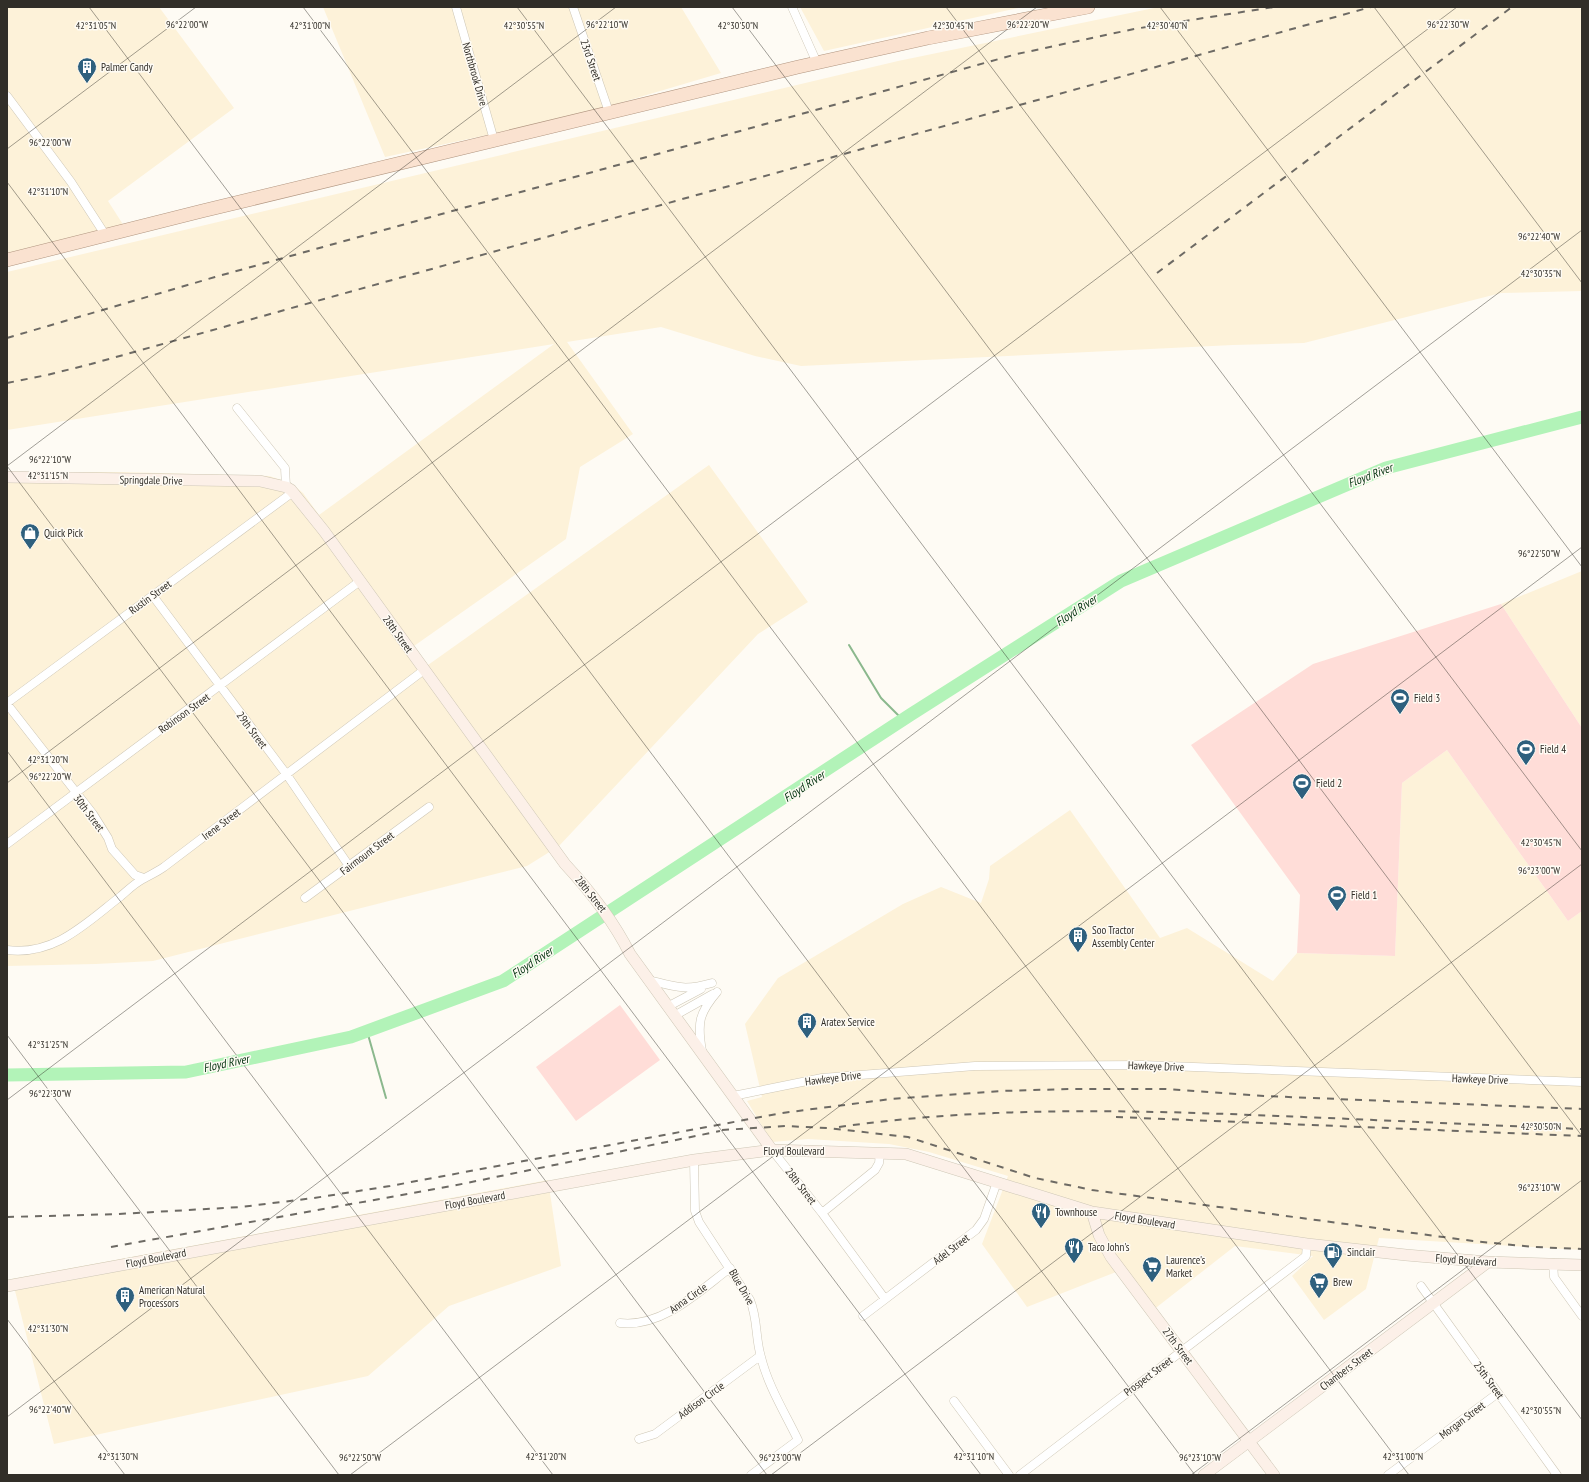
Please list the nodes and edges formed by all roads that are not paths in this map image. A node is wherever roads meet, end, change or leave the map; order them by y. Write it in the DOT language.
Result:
graph roads {
  1 [pos="456,7"];
  2 [pos="574,7"];
  3 [pos="792,7"];
  4 [pos="1088,7"];
  5 [pos="817,63"];
  6 [pos="7,96"];
  7 [pos="609,112"];
  8 [pos="494,140"];
  9 [pos="106,236"];
  10 [pos="7,260"];
  11 [pos="237,408"];
  12 [pos="7,477"];
  13 [pos="290,490"];
  14 [pos="360,581"];
  15 [pos="153,596"];
  16 [pos="424,670"];
  17 [pos="220,686"];
  18 [pos="7,703"];
  19 [pos="287,775"];
  20 [pos="74,792"];
  21 [pos="428,807"];
  22 [pos="7,844"];
  23 [pos="349,866"];
  24 [pos="144,878"];
  25 [pos="305,898"];
  26 [pos="7,950"];
  27 [pos="649,980"];
  28 [pos="671,1011"];
  29 [pos="702,1053"];
  30 [pos="1582,1082"];
  31 [pos="733,1096"];
  32 [pos="772,1150"];
  33 [pos="880,1153"];
  34 [pos="694,1160"];
  35 [pos="996,1182"];
  36 [pos="1092,1212"];
  37 [pos="822,1213"];
  38 [pos="1307,1244"];
  39 [pos="1488,1262"];
  40 [pos="1553,1264"];
  41 [pos="1582,1265"];
  42 [pos="730,1268"];
  43 [pos="7,1286"];
  44 [pos="1421,1286"];
  45 [pos="885,1300"];
  46 [pos="1433,1304"];
  47 [pos="863,1316"];
  48 [pos="1582,1316"];
  49 [pos="620,1323"];
  50 [pos="1181,1351"];
  51 [pos="760,1356"];
  52 [pos="1498,1393"];
  53 [pos="954,1401"];
  54 [pos="640,1439"];
  55 [pos="1249,1441"];
  56 [pos="751,1475"];
  57 [pos="1009,1475"];
  58 [pos="1020,1475"];
  59 [pos="1204,1475"];
  60 [pos="1274,1475"];
  61 [pos="1388,1475"];
  62 [pos="1557,1475"];
  1 -- 8 [label="street, Northbrook Drive"];
  2 -- 7 [label="street, 23rd Street"];
  3 -- 5 [label="street"];
  4 -- 5 [label="main road"];
  5 -- 7 [label="main road"];
  6 -- 9 [label="street"];
  7 -- 8 [label="main road"];
  8 -- 9 [label="main road"];
  9 -- 10 [label="main road"];
  11 -- 13 [label="street"];
  12 -- 13 [label="main road, Springdale Drive"];
  13 -- 14 [label="main road, 28th Street"];
  13 -- 15 [label="street, Rustin Street"];
  14 -- 16 [label="main road, 28th Street"];
  14 -- 17 [label="street, Robinson Street"];
  15 -- 17 [label="street, 29th Street"];
  15 -- 18 [label="street, Rustin Street"];
  16 -- 19 [label="street, Irene Street"];
  16 -- 27 [label="main road, 28th Street"];
  17 -- 19 [label="street, 29th Street"];
  17 -- 20 [label="street, Robinson Street"];
  18 -- 20 [label="street, 30th Street"];
  19 -- 23 [label="street, 29th Street"];
  19 -- 24 [label="street, Irene Street"];
  20 -- 22 [label="street, Robinson Street"];
  20 -- 24 [label="street, 30th Street"];
  21 -- 23 [label="street, Fairmount Street"];
  23 -- 25 [label="street, Fairmount Street"];
  24 -- 26 [label="street, Irene Street"];
  27 -- 28 [label="main road, 28th Street"];
  27 -- 28 [label="street"];
  28 -- 29 [label="main road, 28th Street"];
  28 -- 29 [label="street"];
  29 -- 31 [label="main road, 28th Street"];
  30 -- 31 [label="street, Hawkeye Drive"];
  31 -- 32 [label="main road, 28th Street"];
  32 -- 33 [label="main road, Floyd Boulevard"];
  32 -- 34 [label="main road, Floyd Boulevard"];
  32 -- 37 [label="street, 28th Street"];
  33 -- 35 [label="main road, Floyd Boulevard"];
  33 -- 37 [label="street"];
  34 -- 42 [label="street, Blue Drive"];
  34 -- 43 [label="main road, Floyd Boulevard"];
  35 -- 36 [label="main road, Floyd Boulevard"];
  35 -- 45 [label="street, Adel Street"];
  36 -- 38 [label="main road, Floyd Boulevard"];
  36 -- 50 [label="main road, 27th Street"];
  37 -- 45 [label="street, 28th Street"];
  38 -- 39 [label="main road, Floyd Boulevard"];
  38 -- 50 [label="street, Prospect Street"];
  39 -- 40 [label="main road, Floyd Boulevard"];
  39 -- 46 [label="main road, Chambers Street"];
  40 -- 41 [label="main road, Floyd Boulevard"];
  40 -- 48 [label="street"];
  42 -- 49 [label="street, Anna Circle"];
  42 -- 51 [label="street, Blue Drive"];
  44 -- 46 [label="street, 25th Street"];
  45 -- 47 [label="street, Adel Street"];
  46 -- 52 [label="street, 25th Street"];
  46 -- 55 [label="main road, Chambers Street"];
  50 -- 55 [label="main road, 27th Street"];
  50 -- 58 [label="street, Prospect Street"];
  51 -- 54 [label="street, Addison Circle"];
  51 -- 56 [label="street, Blue Drive"];
  52 -- 61 [label="street, Morgan Street"];
  52 -- 62 [label="street, 25th Street"];
  53 -- 57 [label="street"];
  55 -- 59 [label="main road, Chambers Street"];
  55 -- 60 [label="main road, 27th Street"];
}
